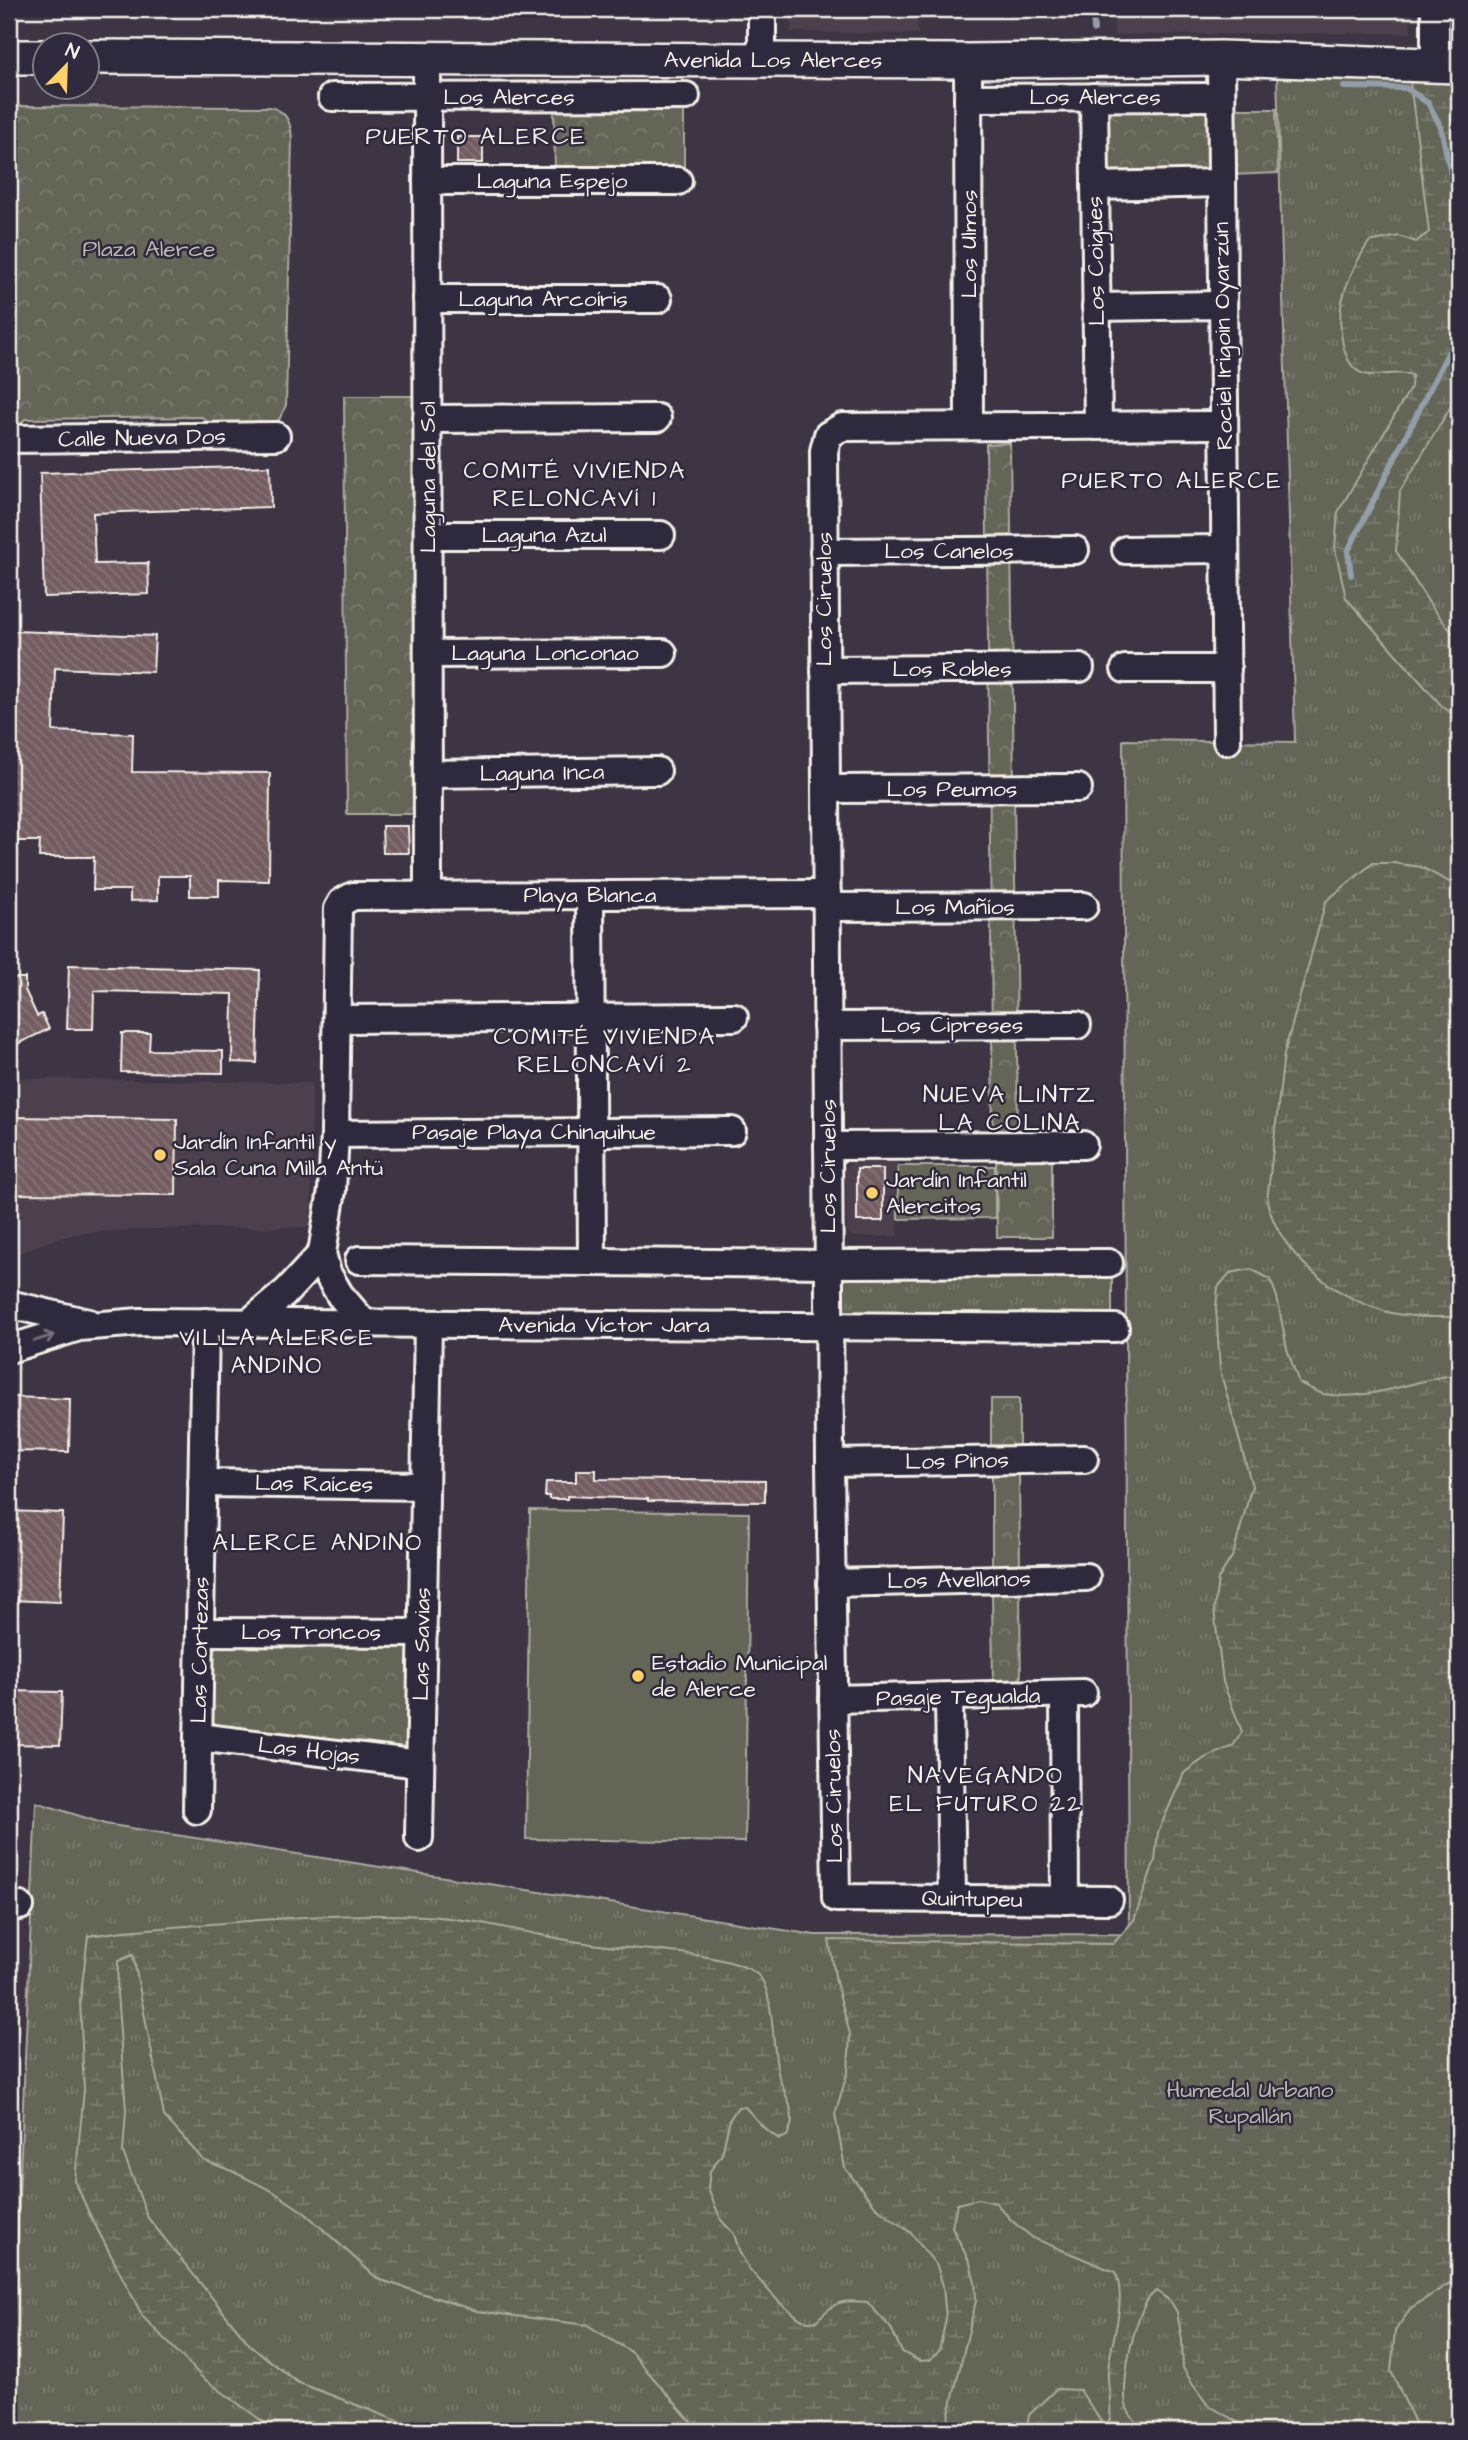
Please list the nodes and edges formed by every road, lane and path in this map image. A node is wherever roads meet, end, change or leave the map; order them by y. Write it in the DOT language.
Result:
graph roads {
  1 [pos="762,9"];
  2 [pos="1435,9"];
  3 [pos="9,57"];
  4 [pos="32,57"];
  5 [pos="102,57"];
  6 [pos="427,58"];
  7 [pos="1221,58"];
  8 [pos="762,60"];
  9 [pos="968,61"];
  10 [pos="1447,66"];
  11 [pos="686,96"];
  12 [pos="332,97"];
  13 [pos="427,97"];
  14 [pos="1094,97"];
  15 [pos="1221,97"];
  16 [pos="968,98"];
  17 [pos="427,181"];
  18 [pos="678,181"];
  19 [pos="1222,184"];
  20 [pos="1095,186"];
  21 [pos="427,299"];
  22 [pos="658,299"];
  23 [pos="1223,305"];
  24 [pos="1096,307"];
  25 [pos="657,418"];
  26 [pos="428,419"];
  27 [pos="1224,425"];
  28 [pos="970,426"];
  29 [pos="1098,426"];
  30 [pos="276,436"];
  31 [pos="9,439"];
  32 [pos="661,535"];
  33 [pos="428,536"];
  34 [pos="1226,548"];
  35 [pos="1075,550"];
  36 [pos="1126,550"];
  37 [pos="824,552"];
  38 [pos="663,653"];
  39 [pos="428,654"];
  40 [pos="1080,668"];
  41 [pos="1125,669"];
  42 [pos="1227,669"];
  43 [pos="825,670"];
  44 [pos="1227,741"];
  45 [pos="657,771"];
  46 [pos="428,774"];
  47 [pos="1078,788"];
  48 [pos="826,789"];
  49 [pos="590,895"];
  50 [pos="428,896"];
  51 [pos="827,901"];
  52 [pos="1084,906"];
  53 [pos="734,1017"];
  54 [pos="591,1018"];
  55 [pos="337,1020"];
  56 [pos="1077,1025"];
  57 [pos="827,1026"];
  58 [pos="592,1131"];
  59 [pos="732,1131"];
  60 [pos="335,1134"];
  61 [pos="1083,1145"];
  62 [pos="828,1146"];
  63 [pos="321,1253"];
  64 [pos="359,1260"];
  65 [pos="592,1262"];
  66 [pos="829,1264"];
  67 [pos="1109,1264"];
  68 [pos="9,1304"];
  69 [pos="205,1322"];
  70 [pos="250,1322"];
  71 [pos="364,1323"];
  72 [pos="428,1324"];
  73 [pos="86,1326"];
  74 [pos="830,1326"];
  75 [pos="1115,1328"];
  76 [pos="9,1349"];
  77 [pos="1084,1459"];
  78 [pos="830,1463"];
  79 [pos="202,1483"];
  80 [pos="425,1486"];
  81 [pos="1086,1577"];
  82 [pos="831,1583"];
  83 [pos="200,1632"];
  84 [pos="423,1633"];
  85 [pos="949,1697"];
  86 [pos="833,1699"];
  87 [pos="198,1737"];
  88 [pos="420,1764"];
  89 [pos="197,1810"];
  90 [pos="419,1838"];
  91 [pos="836,1898"];
  92 [pos="952,1899"];
  93 [pos="1065,1900"];
  94 [pos="1109,1900"];
  1 -- 8 [label="street"];
  2 -- 10 [label="street"];
  3 -- 4 [label="main road"];
  5 -- 6 [label="main road, Avenida Los Alerces"];
  6 -- 8 [label="main road, Avenida Los Alerces"];
  6 -- 13 [label="street, Laguna del Sol"];
  7 -- 9 [label="main road, Avenida Los Alerces"];
  7 -- 10 [label="main road, Avenida Los Alerces"];
  7 -- 15 [label="street, Rociel Irigoin Oyarzún"];
  8 -- 9 [label="main road, Avenida Los Alerces"];
  9 -- 16 [label="street, Los Ulmos"];
  11 -- 13 [label="street, Los Alerces"];
  12 -- 13 [label="street, Los Alerces"];
  13 -- 17 [label="street, Laguna del Sol"];
  14 -- 15 [label="street, Los Alerces"];
  14 -- 16 [label="street, Los Alerces"];
  14 -- 20 [label="street, Los Coigües"];
  15 -- 19 [label="street, Rociel Irigoin Oyarzún"];
  16 -- 28 [label="street, Los Ulmos"];
  17 -- 18 [label="street, Laguna Espejo"];
  17 -- 21 [label="street, Laguna del Sol"];
  19 -- 20 [label="street"];
  19 -- 23 [label="street, Rociel Irigoin Oyarzún"];
  20 -- 24 [label="street, Los Coigües"];
  21 -- 22 [label="street, Laguna Arcoíris"];
  21 -- 26 [label="street, Laguna del Sol"];
  23 -- 24 [label="street"];
  23 -- 27 [label="street, Rociel Irigoin Oyarzún"];
  24 -- 29 [label="street, Los Coigües"];
  25 -- 26 [label="street"];
  26 -- 33 [label="street, Laguna del Sol"];
  27 -- 29 [label="street"];
  27 -- 34 [label="street, Rociel Irigoin Oyarzún"];
  28 -- 29 [label="street"];
  28 -- 37 [label="street, Los Ciruelos"];
  30 -- 31 [label="street, Calle Nueva Dos"];
  32 -- 33 [label="street, Laguna Azul"];
  33 -- 39 [label="street, Laguna del Sol"];
  34 -- 36 [label="street"];
  34 -- 42 [label="street, Rociel Irigoin Oyarzún"];
  35 -- 37 [label="street, Los Canelos"];
  37 -- 43 [label="street, Los Ciruelos"];
  38 -- 39 [label="street, Laguna Lonconao"];
  39 -- 46 [label="street, Laguna del Sol"];
  40 -- 43 [label="street, Los Robles"];
  41 -- 42 [label="street"];
  42 -- 44 [label="street, Rociel Irigoin Oyarzún"];
  43 -- 48 [label="street, Los Ciruelos"];
  45 -- 46 [label="street, Laguna Inca"];
  46 -- 50 [label="street, Laguna del Sol"];
  47 -- 48 [label="street, Los Peumos"];
  48 -- 51 [label="street, Los Ciruelos"];
  49 -- 50 [label="street, Playa Blanca"];
  49 -- 51 [label="street, Playa Blanca"];
  49 -- 54 [label="street"];
  50 -- 55 [label="street, Playa Blanca"];
  51 -- 52 [label="street, Los Mañíos"];
  51 -- 57 [label="street, Los Ciruelos"];
  53 -- 54 [label="street"];
  54 -- 55 [label="street"];
  54 -- 58 [label="street"];
  55 -- 60 [label="street"];
  56 -- 57 [label="street, Los Cipreses"];
  57 -- 62 [label="street, Los Ciruelos"];
  58 -- 59 [label="street, Pasaje Playa Chinquihue"];
  58 -- 60 [label="street, Pasaje Playa Chinquihue"];
  58 -- 65 [label="street"];
  60 -- 63 [label="street"];
  61 -- 62 [label="street"];
  62 -- 66 [label="street, Los Ciruelos"];
  63 -- 70 [label="street"];
  63 -- 71 [label="street"];
  64 -- 65 [label="street"];
  65 -- 66 [label="street"];
  66 -- 67 [label="street"];
  66 -- 74 [label="street, Los Ciruelos"];
  68 -- 73 [label="street, Avenida Víctor Jara"];
  69 -- 70 [label="street, Avenida Víctor Jara"];
  69 -- 73 [label="street, Avenida Víctor Jara"];
  69 -- 79 [label="street, Las Cortezas"];
  70 -- 71 [label="street, Avenida Víctor Jara"];
  71 -- 72 [label="street, Avenida Víctor Jara"];
  72 -- 74 [label="street, Avenida Víctor Jara"];
  72 -- 80 [label="street, Las Savias"];
  76 -- 73 [label="street, Avenida Víctor Jara, one-way"];
  74 -- 75 [label="street, Avenida Víctor Jara"];
  74 -- 78 [label="street, Los Ciruelos"];
  77 -- 78 [label="street, Los Pinos"];
  78 -- 82 [label="street, Los Ciruelos"];
  79 -- 80 [label="street, Las Raíces"];
  79 -- 83 [label="street, Las Cortezas"];
  80 -- 84 [label="street, Las Savias"];
  81 -- 82 [label="street, Los Avellanos"];
  82 -- 86 [label="street, Los Ciruelos"];
  83 -- 84 [label="street, Los Troncos"];
  83 -- 87 [label="street, Las Cortezas"];
  84 -- 88 [label="street, Las Savias"];
  85 -- 86 [label="street, Pasaje Tegualda"];
  85 -- 92 [label="street"];
  85 -- 93 [label="street, Pasaje Tegualda"];
  86 -- 91 [label="street, Los Ciruelos"];
  87 -- 88 [label="street, Las Hojas"];
  87 -- 89 [label="street, Las Cortezas"];
  88 -- 90 [label="street, Las Savias"];
  91 -- 92 [label="street, Quintupeu"];
  92 -- 93 [label="street, Quintupeu"];
  93 -- 94 [label="street, Quintupeu"];
}
